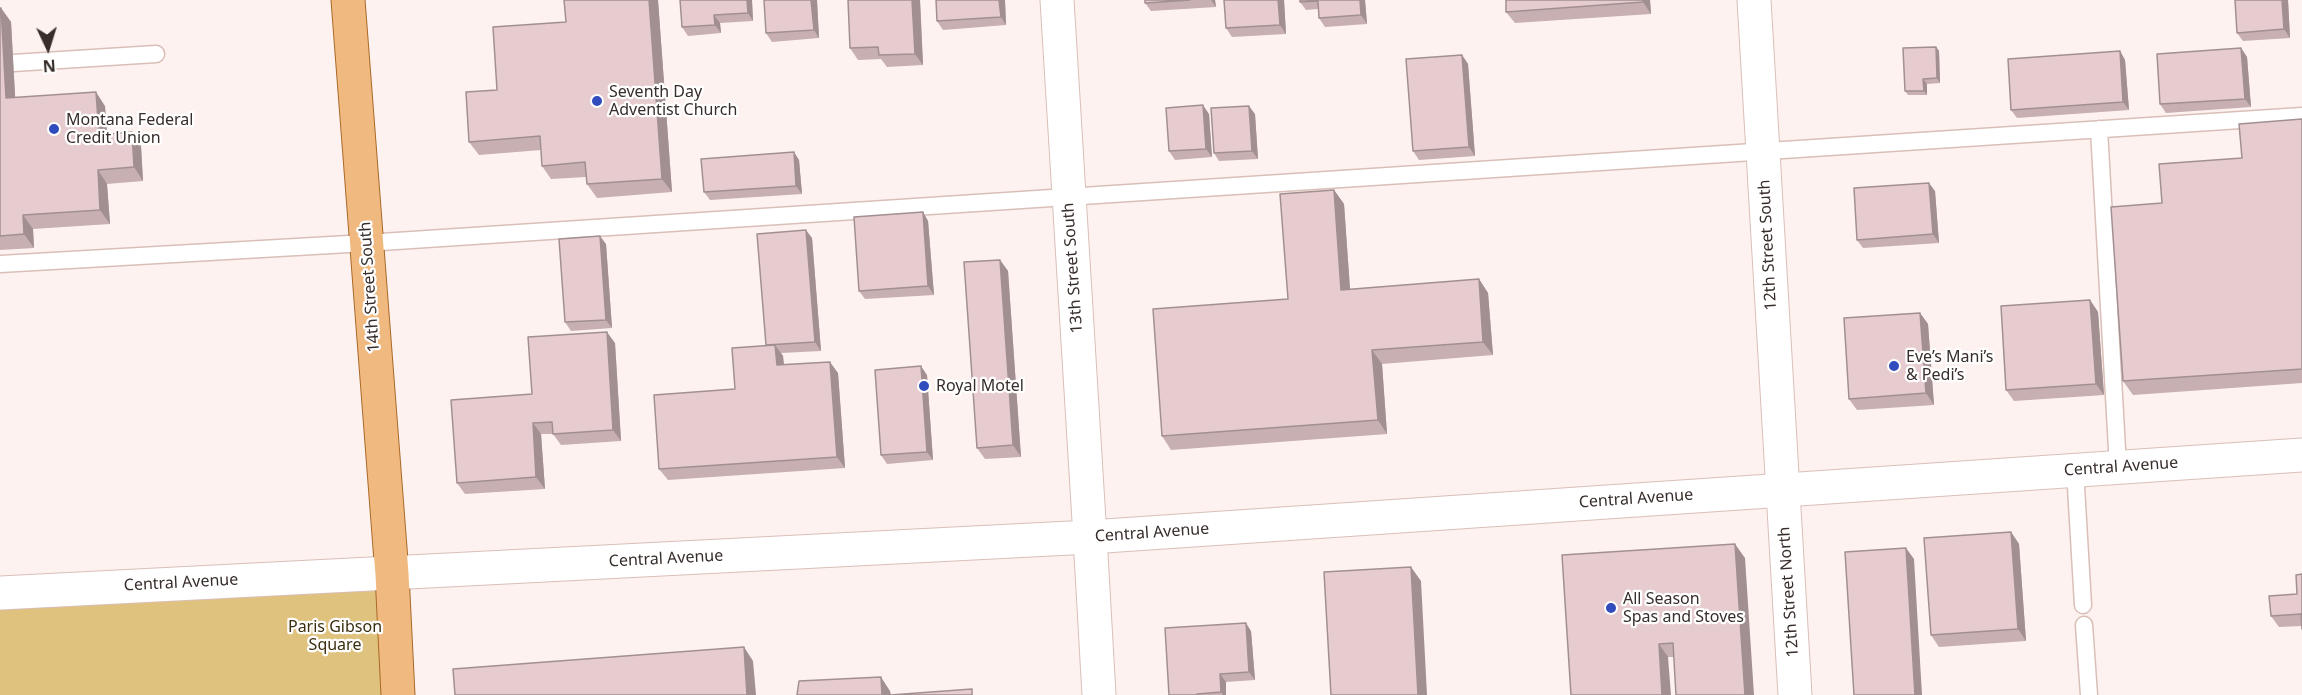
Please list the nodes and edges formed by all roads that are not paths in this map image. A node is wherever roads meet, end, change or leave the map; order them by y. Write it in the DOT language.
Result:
graph roads {
  1 [pos="348,0"];
  2 [pos="1057,0"];
  3 [pos="1754,0"];
  4 [pos="156,54"];
  5 [pos="13,63"];
  6 [pos="2302,116"];
  7 [pos="2099,129"];
  8 [pos="1763,151"];
  9 [pos="1069,197"];
  10 [pos="366,243"];
  11 [pos="0,264"];
  12 [pos="2302,455"];
  13 [pos="2118,467"];
  14 [pos="2075,470"];
  15 [pos="1782,489"];
  16 [pos="1090,537"];
  17 [pos="392,574"];
  18 [pos="0,593"];
  19 [pos="2084,605"];
  20 [pos="2084,625"];
  21 [pos="398,695"];
  22 [pos="1099,695"];
  23 [pos="1796,695"];
  24 [pos="2089,695"];
  1 -- 10 [label="main road, 14th Street South"];
  2 -- 9 [label="street, 13th Street South"];
  3 -- 8 [label="street, 12th Street South"];
  4 -- 5 [label="lane"];
  6 -- 7 [label="lane"];
  7 -- 8 [label="lane"];
  7 -- 13 [label="lane"];
  8 -- 9 [label="lane"];
  8 -- 15 [label="street, 12th Street South"];
  9 -- 10 [label="lane"];
  9 -- 16 [label="street, 13th Street South"];
  10 -- 11 [label="lane"];
  10 -- 17 [label="main road, 14th Street South"];
  12 -- 13 [label="street, Central Avenue"];
  13 -- 14 [label="street, Central Avenue"];
  14 -- 15 [label="street, Central Avenue"];
  14 -- 19 [label="lane"];
  15 -- 16 [label="street, Central Avenue"];
  15 -- 23 [label="street, 12th Street North"];
  16 -- 17 [label="street, Central Avenue"];
  16 -- 22 [label="street, 13th Street South"];
  17 -- 18 [label="street, Central Avenue"];
  17 -- 21 [label="main road, 14th Street South"];
  20 -- 24 [label="lane"];
}
